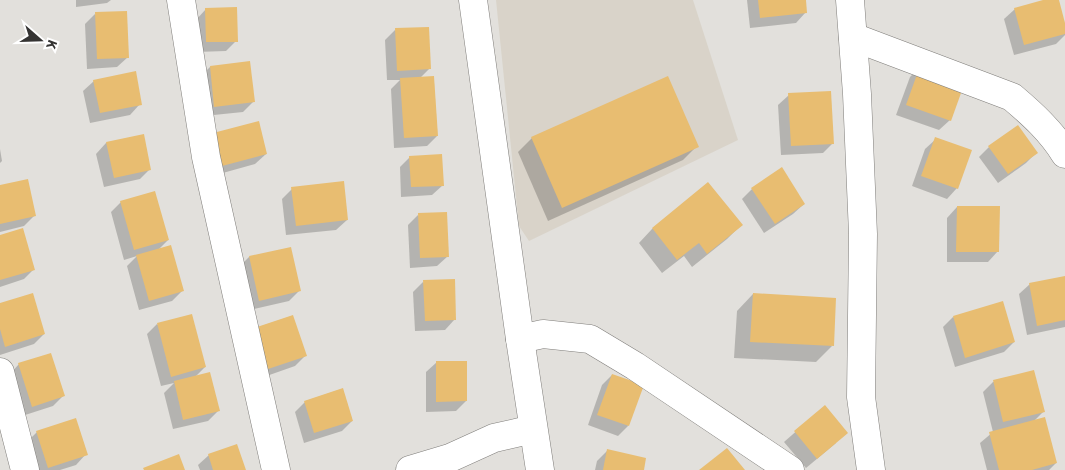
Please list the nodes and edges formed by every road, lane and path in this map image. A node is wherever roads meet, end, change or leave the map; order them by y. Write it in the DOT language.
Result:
graph roads {
  1 [pos="181,0"];
  2 [pos="473,0"];
  3 [pos="850,0"];
  4 [pos="853,36"];
  5 [pos="1065,154"];
  6 [pos="520,339"];
  7 [pos="0,372"];
  8 [pos="533,429"];
  9 [pos="24,470"];
  10 [pos="276,470"];
  11 [pos="410,470"];
  12 [pos="540,470"];
  13 [pos="790,470"];
  14 [pos="871,470"];
  1 -- 10 [label="street"];
  2 -- 6 [label="street"];
  3 -- 4 [label="street"];
  4 -- 5 [label="street"];
  4 -- 14 [label="street"];
  6 -- 8 [label="street"];
  6 -- 13 [label="street"];
  7 -- 9 [label="street"];
  8 -- 11 [label="street"];
  8 -- 12 [label="street"];
}
